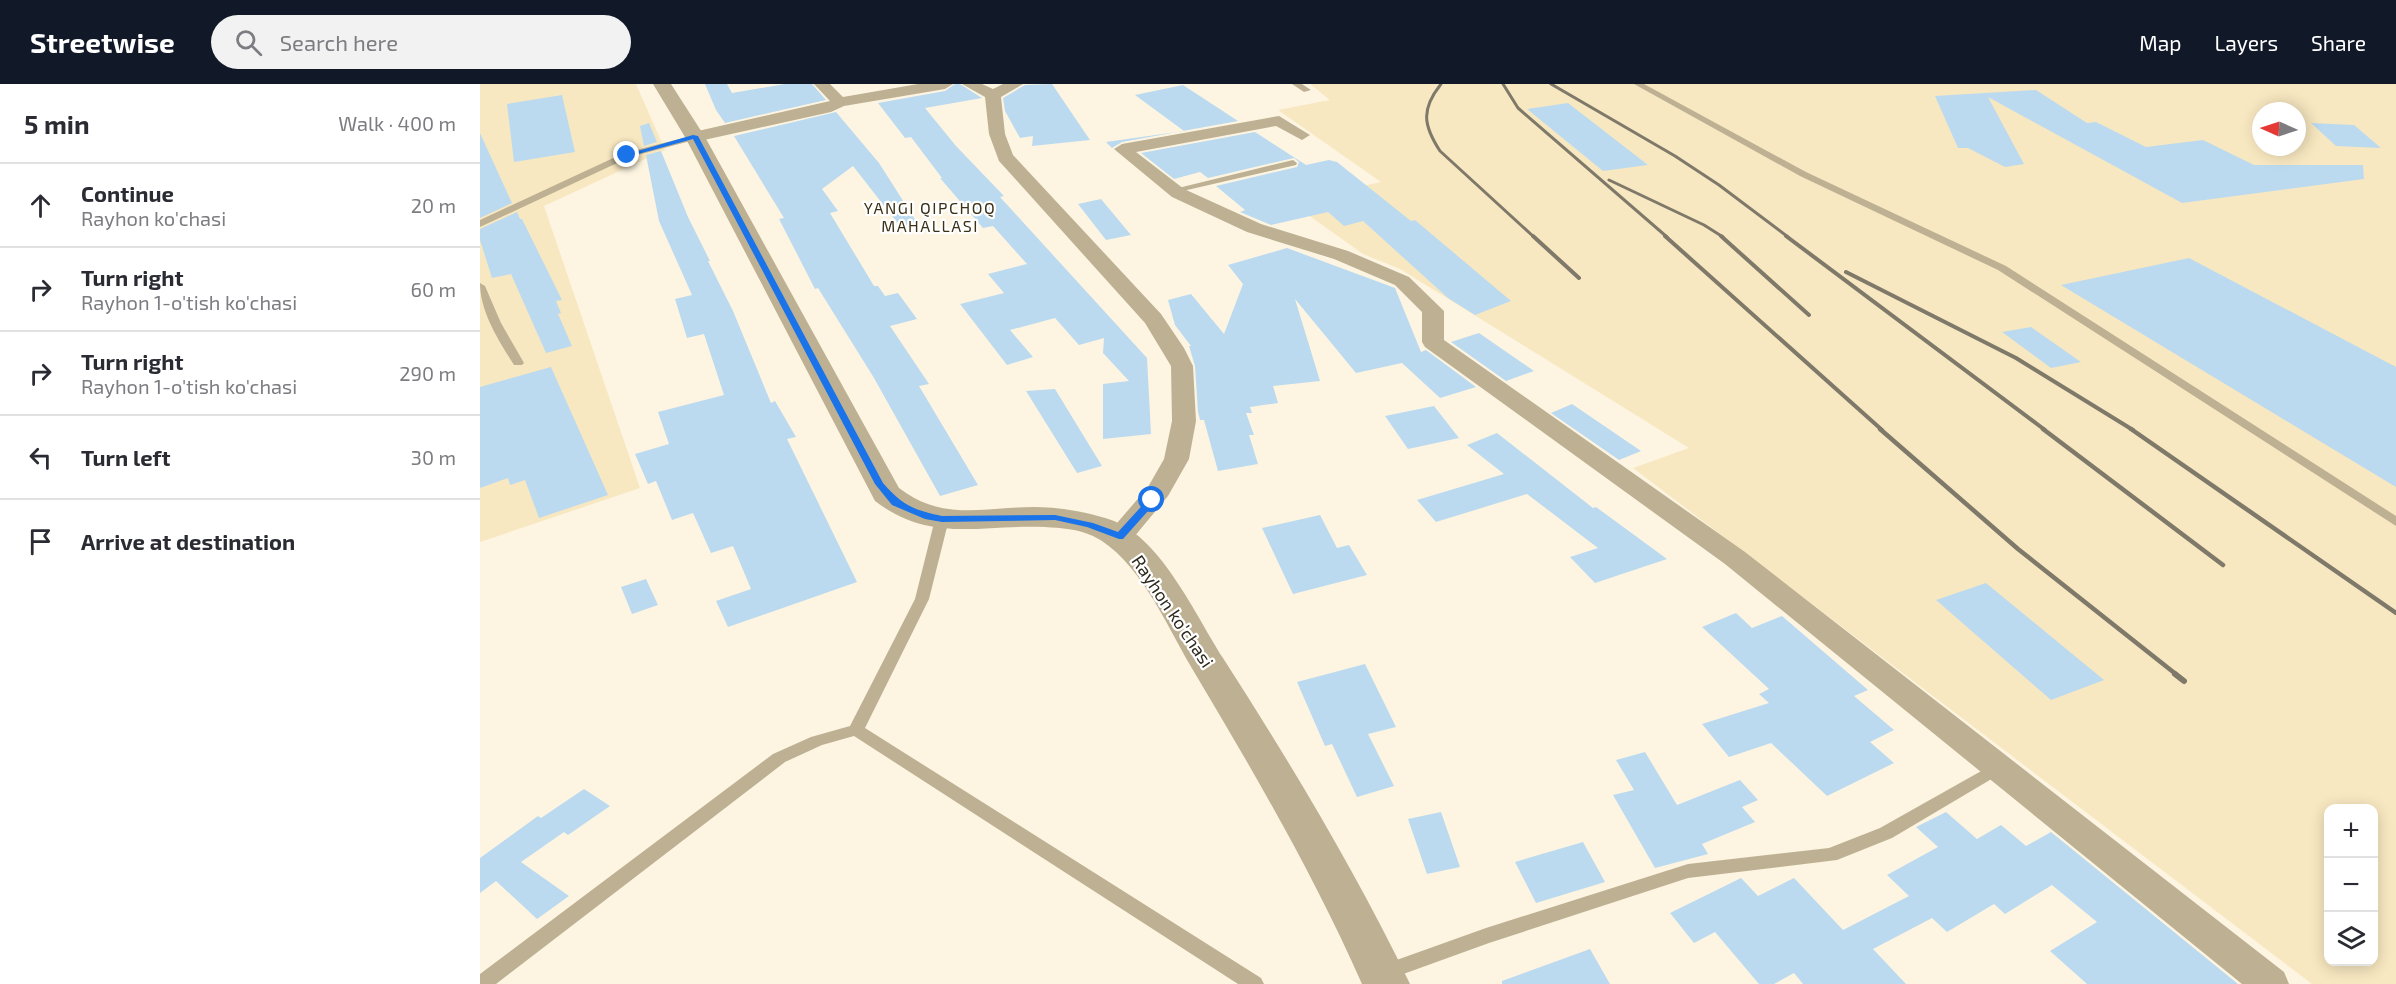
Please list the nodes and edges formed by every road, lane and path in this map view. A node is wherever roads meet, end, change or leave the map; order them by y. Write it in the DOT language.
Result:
graph roads {
  1 [pos="662,84"];
  2 [pos="822,84"];
  3 [pos="945,84"];
  4 [pos="970,84"];
  5 [pos="1015,84"];
  6 [pos="1296,84"];
  7 [pos="1641,84"];
  8 [pos="1307,90"];
  9 [pos="993,95"];
  10 [pos="839,102"];
  11 [pos="1302,135"];
  12 [pos="695,136"];
  13 [pos="1293,163"];
  14 [pos="1174,190"];
  15 [pos="480,224"];
  16 [pos="480,286"];
  17 [pos="518,363"];
  18 [pos="942,519"];
  19 [pos="2396,522"];
  20 [pos="1119,537"];
  21 [pos="856,730"];
  22 [pos="1999,767"];
  23 [pos="1384,979"];
  24 [pos="481,984"];
  25 [pos="1254,984"];
  26 [pos="2270,984"];
  1 -- 12 [label="street"];
  2 -- 10 [label="street"];
  3 -- 10 [label="street"];
  4 -- 9 [label="street"];
  5 -- 9 [label="street"];
  6 -- 8 [label="lane"];
  7 -- 19 [label="lane"];
  9 -- 20 [label="street, Rayhon ko'chasi"];
  10 -- 12 [label="street"];
  11 -- 14 [label="street"];
  12 -- 15 [label="lane"];
  12 -- 18 [label="street"];
  13 -- 14 [label="lane"];
  14 -- 22 [label="street"];
  16 -- 17 [label="lane"];
  18 -- 20 [label="street"];
  18 -- 21 [label="lane"];
  20 -- 23 [label="street, Rayhon ko'chasi"];
  21 -- 24 [label="lane"];
  21 -- 25 [label="lane"];
  22 -- 23 [label="lane"];
  22 -- 26 [label="street"];
}
